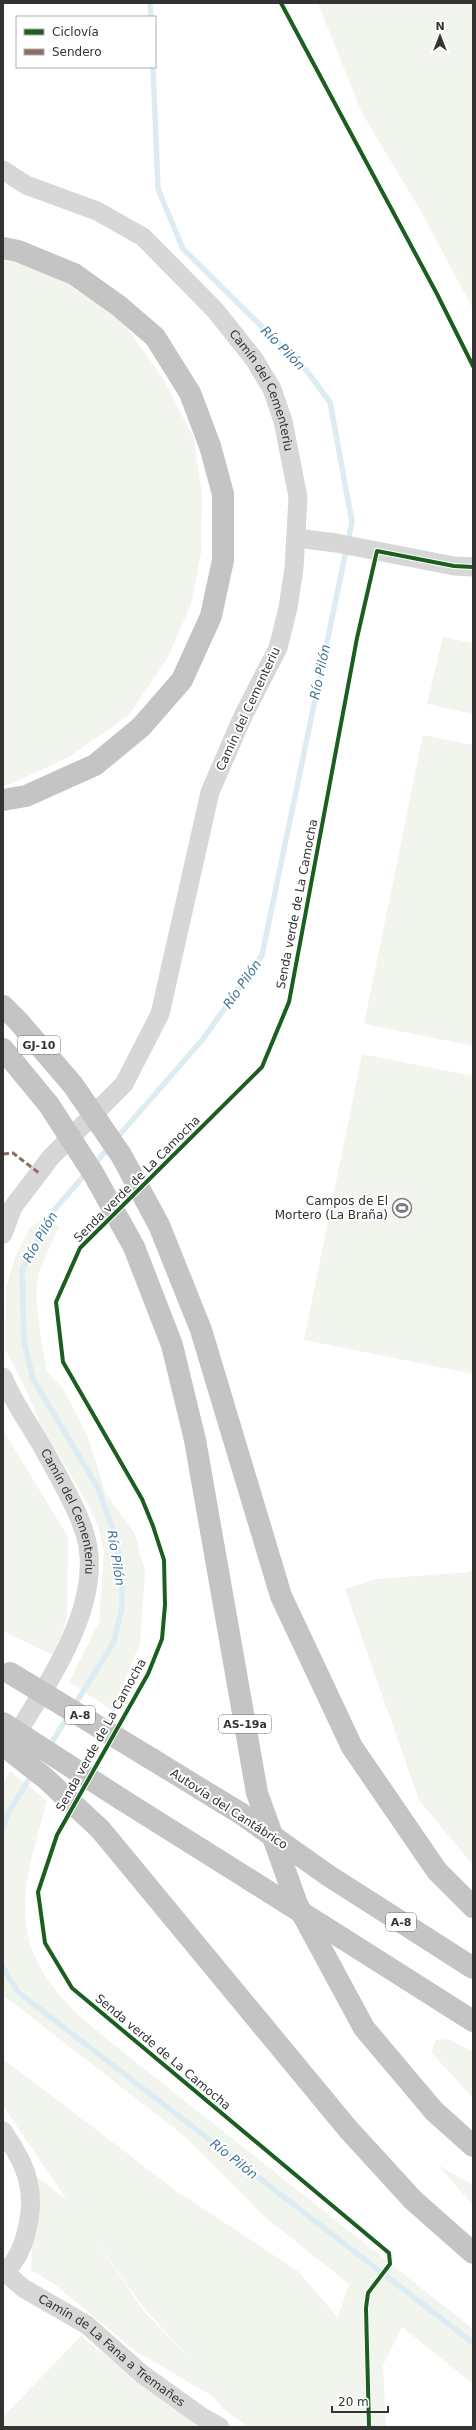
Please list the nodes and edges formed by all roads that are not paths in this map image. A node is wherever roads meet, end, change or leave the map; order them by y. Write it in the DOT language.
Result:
graph roads {
  1 [pos="3,170"];
  2 [pos="3,248"];
  3 [pos="297,538"];
  4 [pos="473,567"];
  5 [pos="3,800"];
  6 [pos="3,1006"];
  7 [pos="3,1049"];
  8 [pos="3,1234"];
  9 [pos="134,1247"];
  10 [pos="3,1378"];
  11 [pos="6,1670"];
  12 [pos="3,1723"];
  13 [pos="3,1745"];
  14 [pos="3,1756"];
  15 [pos="473,1907"];
  16 [pos="473,1968"];
  17 [pos="473,2021"];
  18 [pos="3,2131"];
  19 [pos="473,2146"];
  20 [pos="473,2252"];
  21 [pos="4,2273"];
  22 [pos="220,2427"];
  1 -- 3 [label="street, Camín del Cementeriu"];
  2 -- 5 [label="highway"];
  3 -- 4 [label="street"];
  3 -- 8 [label="street, Camín del Cementeriu"];
  6 -- 15 [label="highway, GJ-10, bridge"];
  7 -- 9 [label="highway, GJ-10, bridge"];
  9 -- 19 [label="highway, AS-19a"];
  10 -- 14 [label="street, Camín del Cementeriu"];
  11 -- 16 [label="highway, Autovía del Cantábrico / A-8, bridge"];
  12 -- 17 [label="highway, bridge"];
  13 -- 20 [label="highway, bridge"];
  18 -- 21 [label="street"];
  21 -- 22 [label="street, Camín de La Fana a Tremañes"];
}
